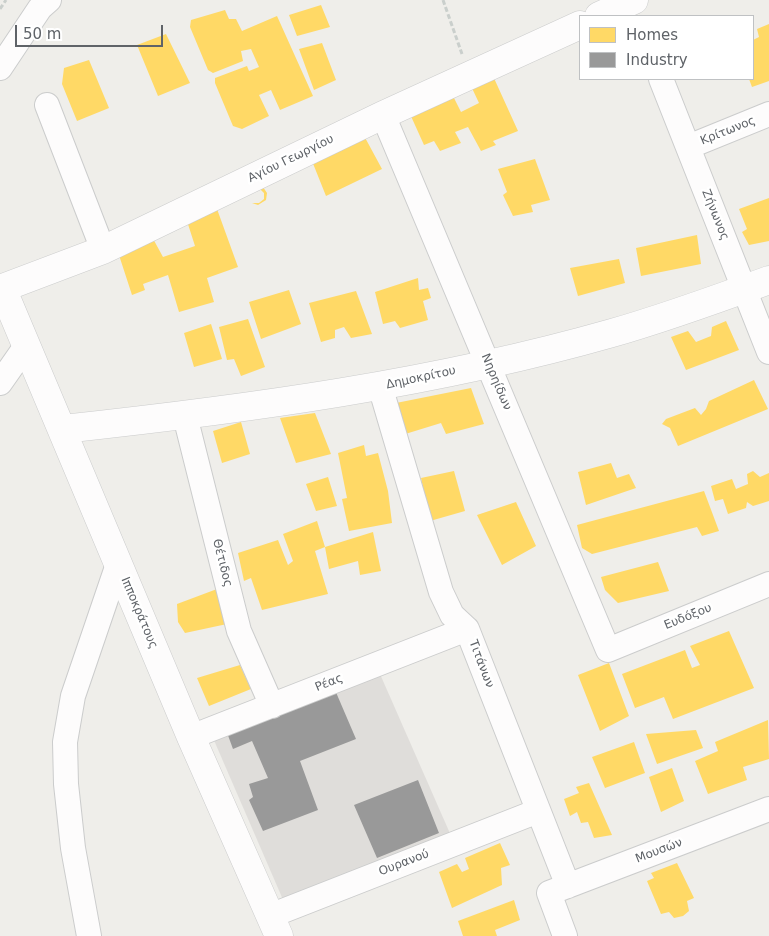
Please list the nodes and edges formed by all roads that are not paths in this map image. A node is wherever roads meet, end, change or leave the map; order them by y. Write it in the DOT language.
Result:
graph roads {
  1 [pos="49,0"];
  2 [pos="633,6"];
  3 [pos="602,15"];
  4 [pos="579,25"];
  5 [pos="0,68"];
  6 [pos="661,80"];
  7 [pos="47,105"];
  8 [pos="769,114"];
  9 [pos="383,115"];
  10 [pos="688,148"];
  11 [pos="102,250"];
  12 [pos="757,285"];
  13 [pos="1,289"];
  14 [pos="26,346"];
  15 [pos="769,352"];
  16 [pos="488,364"];
  17 [pos="0,383"];
  18 [pos="380,386"];
  19 [pos="185,416"];
  20 [pos="63,429"];
  21 [pos="118,564"];
  22 [pos="769,584"];
  23 [pos="467,629"];
  24 [pos="608,650"];
  25 [pos="272,706"];
  26 [pos="191,737"];
  27 [pos="769,809"];
  28 [pos="538,811"];
  29 [pos="558,889"];
  30 [pos="274,926"];
  31 [pos="89,936"];
  32 [pos="565,936"];
  1 -- 5 [label="street"];
  2 -- 3 [label="street"];
  4 -- 9 [label="street, Αγίου Γεωργίου"];
  6 -- 10 [label="street, Ζήνωνος"];
  7 -- 11 [label="street"];
  8 -- 10 [label="street, Κρίτωνος"];
  9 -- 11 [label="street, Αγίου Γεωργίου"];
  9 -- 16 [label="street, Νηρηίδων"];
  10 -- 12 [label="street, Ζήνωνος"];
  11 -- 13 [label="street, Αγίου Γεωργίου"];
  12 -- 15 [label="street, Ζήνωνος"];
  12 -- 16 [label="street, Δημοκρίτου"];
  13 -- 14 [label="street, Ιπποκράτους"];
  14 -- 17 [label="street"];
  14 -- 20 [label="street, Ιπποκράτους"];
  16 -- 18 [label="street, Δημοκρίτου"];
  16 -- 24 [label="street, Νηρηίδων"];
  18 -- 19 [label="street, Δημοκρίτου"];
  18 -- 23 [label="street, Τιτάνων"];
  19 -- 20 [label="street, Δημοκρίτου"];
  19 -- 25 [label="street, Θέτιδος"];
  20 -- 21 [label="street, Ιπποκράτους"];
  21 -- 26 [label="street, Ιπποκράτους"];
  21 -- 31 [label="street"];
  22 -- 24 [label="street, Ευδόξου"];
  23 -- 25 [label="street, Ρέας"];
  23 -- 28 [label="street, Τιτάνων"];
  25 -- 26 [label="street, Ρέας"];
  26 -- 30 [label="street, Ιπποκράτους"];
  27 -- 29 [label="street, Μουσών"];
  28 -- 29 [label="street, Τιτάνων"];
  28 -- 30 [label="street, Ουρανού"];
  29 -- 32 [label="street, Τιτάνων"];
}
